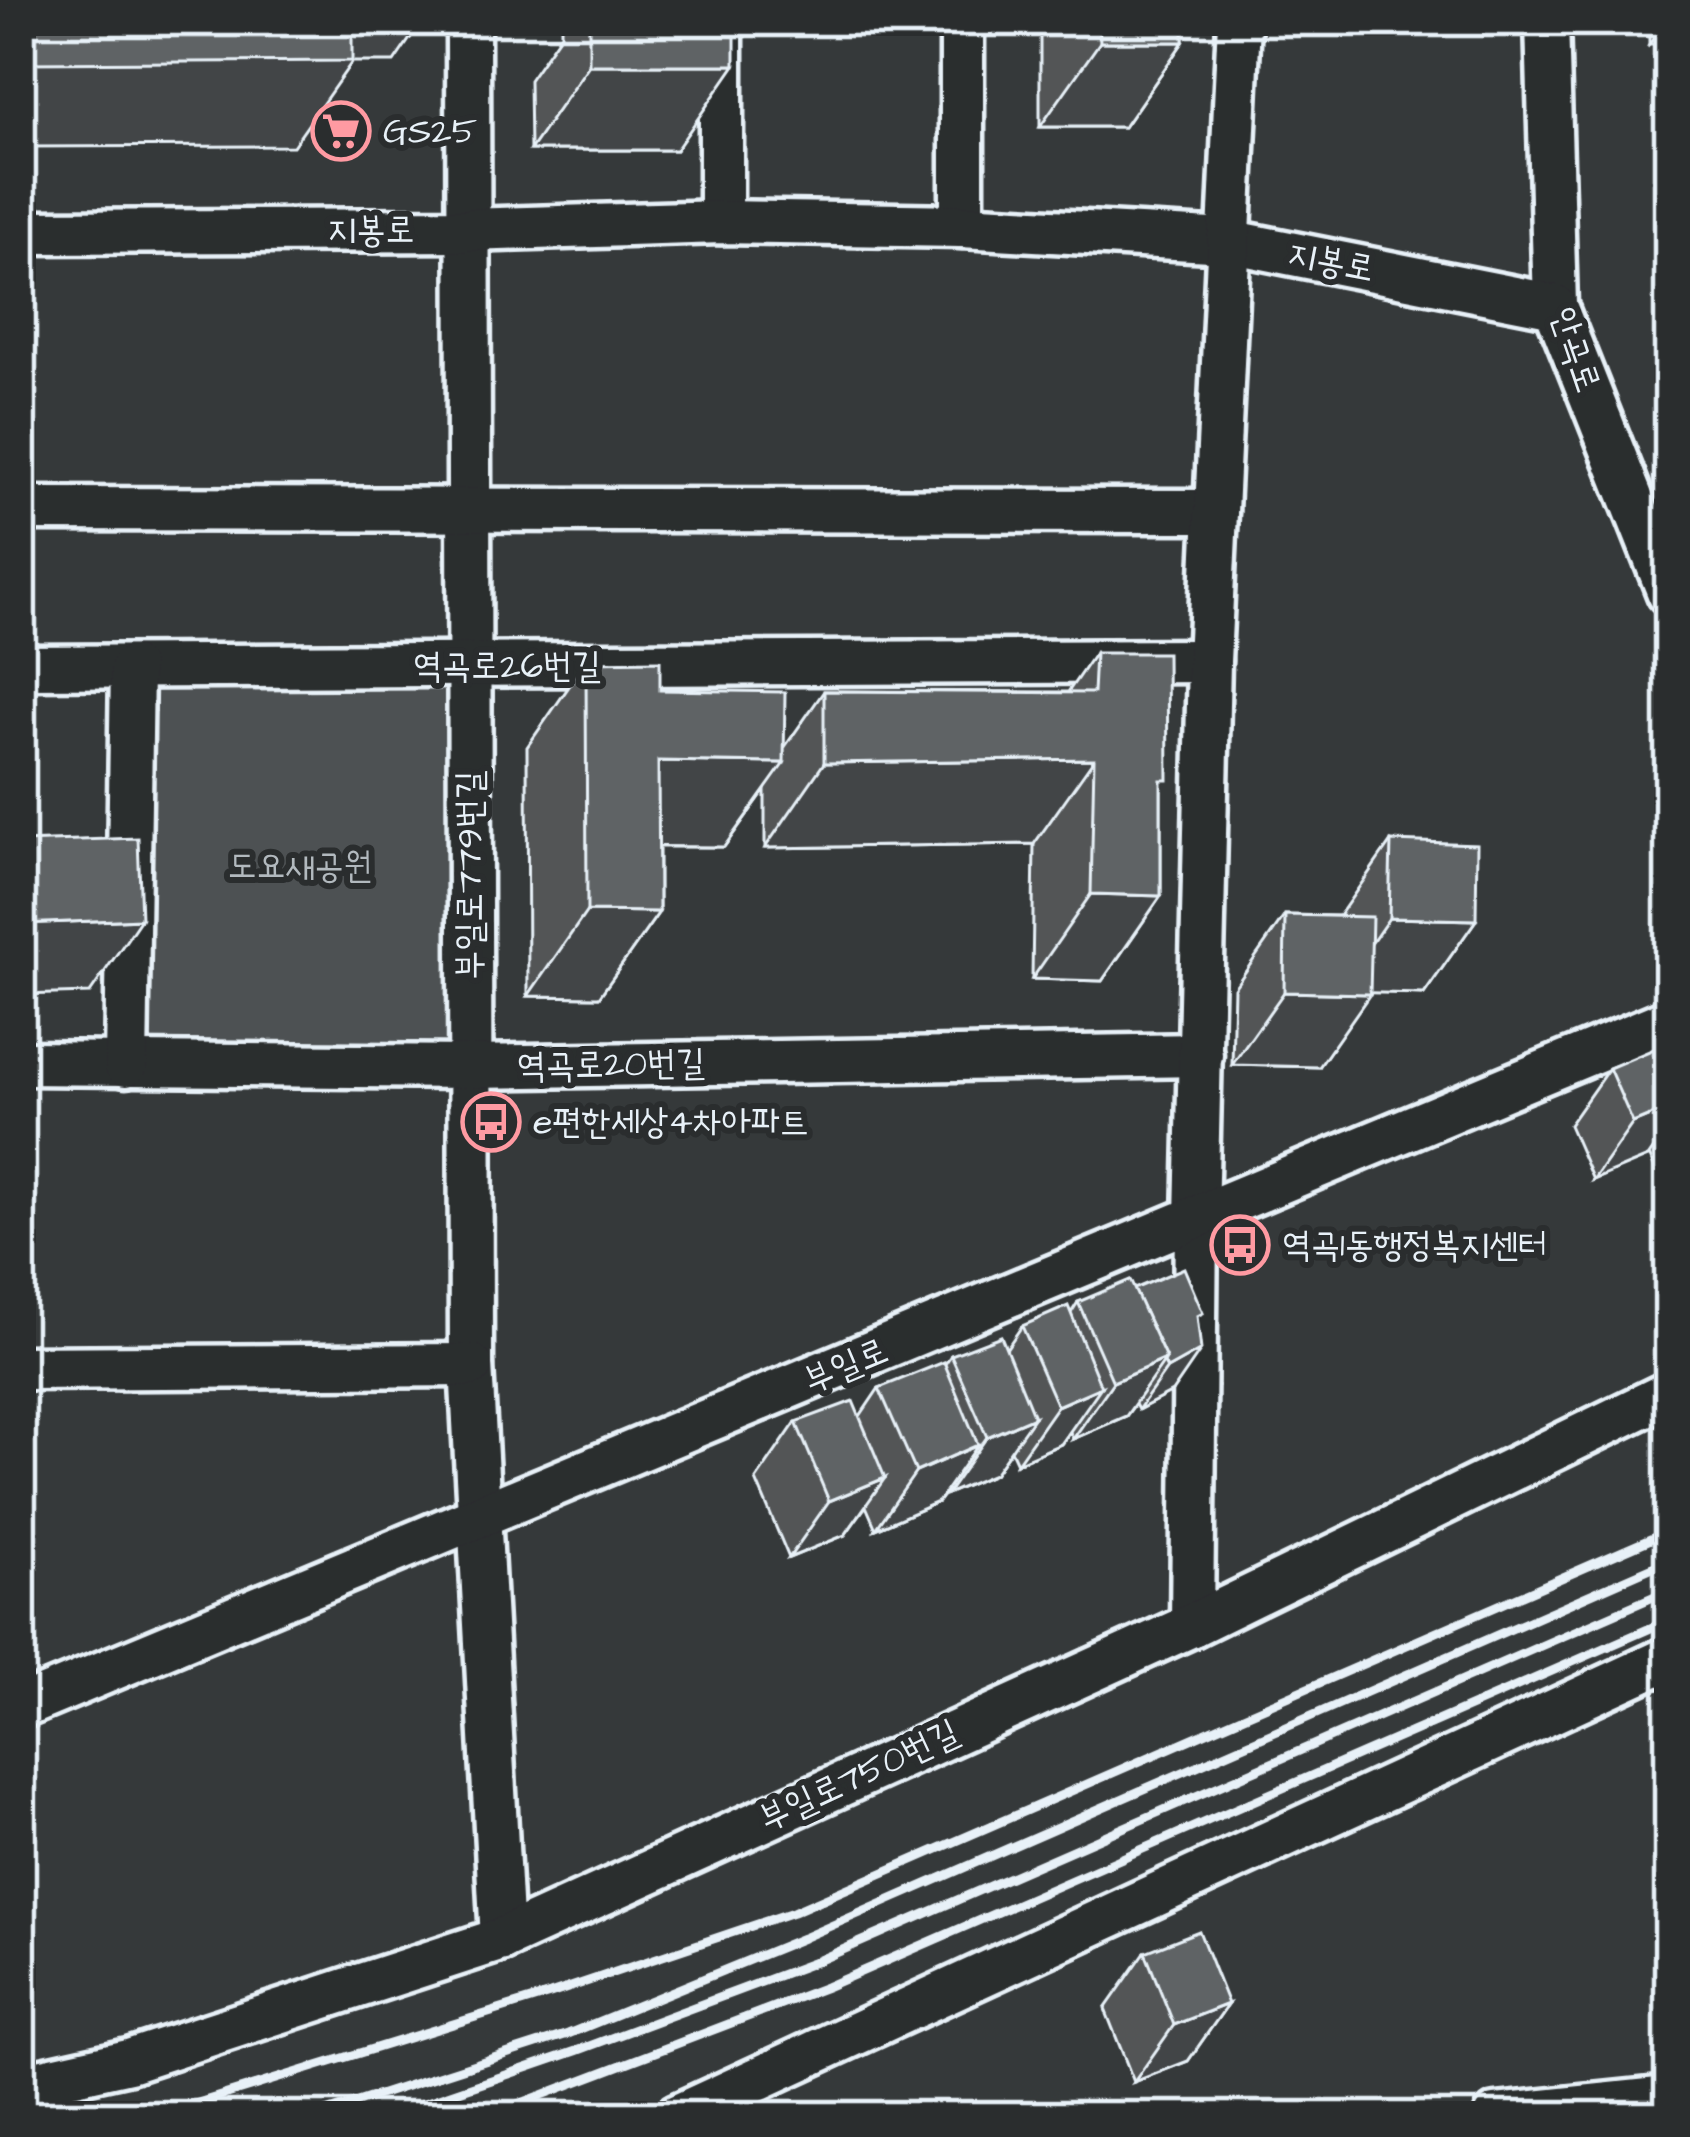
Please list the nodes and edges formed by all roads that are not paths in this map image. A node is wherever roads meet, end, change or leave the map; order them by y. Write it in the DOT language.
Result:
graph roads {
  1 [pos="468,21"];
  2 [pos="721,21"];
  3 [pos="962,21"];
  4 [pos="1239,21"];
  5 [pos="1547,21"];
  6 [pos="721,221"];
  7 [pos="962,226"];
  8 [pos="466,230"];
  9 [pos="21,232"];
  10 [pos="1228,242"];
  11 [pos="1555,306"];
  12 [pos="470,507"];
  13 [pos="21,509"];
  14 [pos="1216,511"];
  15 [pos="1669,593"];
  16 [pos="1209,661"];
  17 [pos="472,666"];
  18 [pos="132,667"];
  19 [pos="21,668"];
  20 [pos="1669,1020"];
  21 [pos="1201,1055"];
  22 [pos="21,1063"];
  23 [pos="126,1065"];
  24 [pos="470,1067"];
  25 [pos="1196,1219"];
  26 [pos="471,1365"];
  27 [pos="21,1368"];
  28 [pos="1669,1393"];
  29 [pos="478,1520"];
  30 [pos="1192,1625"];
  31 [pos="1669,1658"];
  32 [pos="21,1707"];
  33 [pos="502,1940"];
  34 [pos="21,2085"];
  35 [pos="1669,2098"];
  36 [pos="677,2116"];
  37 [pos="1496,2116"];
  1 -- 8 [label="street, 부일로779번길"];
  2 -- 6 [label="street"];
  3 -- 7 [label="street"];
  4 -- 10 [label="street"];
  5 -- 11 [label="street, 안곡로"];
  6 -- 7 [label="street, 지봉로"];
  6 -- 8 [label="street, 지봉로"];
  7 -- 10 [label="street, 지봉로"];
  8 -- 9 [label="street, 지봉로"];
  8 -- 12 [label="street, 부일로779번길"];
  10 -- 11 [label="street, 지봉로"];
  10 -- 14 [label="street"];
  11 -- 15 [label="street, 안곡로"];
  12 -- 13 [label="street"];
  12 -- 14 [label="street"];
  12 -- 17 [label="street, 부일로779번길"];
  14 -- 16 [label="street"];
  16 -- 17 [label="street, 역곡로26번길"];
  16 -- 21 [label="street"];
  17 -- 18 [label="street, 역곡로26번길"];
  17 -- 24 [label="street, 부일로779번길"];
  18 -- 19 [label="street, 역곡로26번길"];
  18 -- 23 [label="street"];
  20 -- 25 [label="street, 부일로"];
  21 -- 24 [label="street, 역곡로20번길"];
  21 -- 25 [label="street"];
  22 -- 23 [label="street, 역곡로20번길"];
  23 -- 24 [label="street, 역곡로20번길"];
  24 -- 26 [label="street, 부일로779번길"];
  25 -- 29 [label="street, 부일로"];
  25 -- 30 [label="street"];
  26 -- 27 [label="street"];
  26 -- 29 [label="street, 부일로779번길"];
  28 -- 30 [label="street, 부일로750번길"];
  29 -- 32 [label="street, 부일로"];
  29 -- 33 [label="street, 부일로779번길"];
  30 -- 33 [label="street, 부일로750번길"];
  31 -- 36 [label="street"];
  33 -- 34 [label="street, 부일로750번길"];
  35 -- 37 [label="street"];
}
